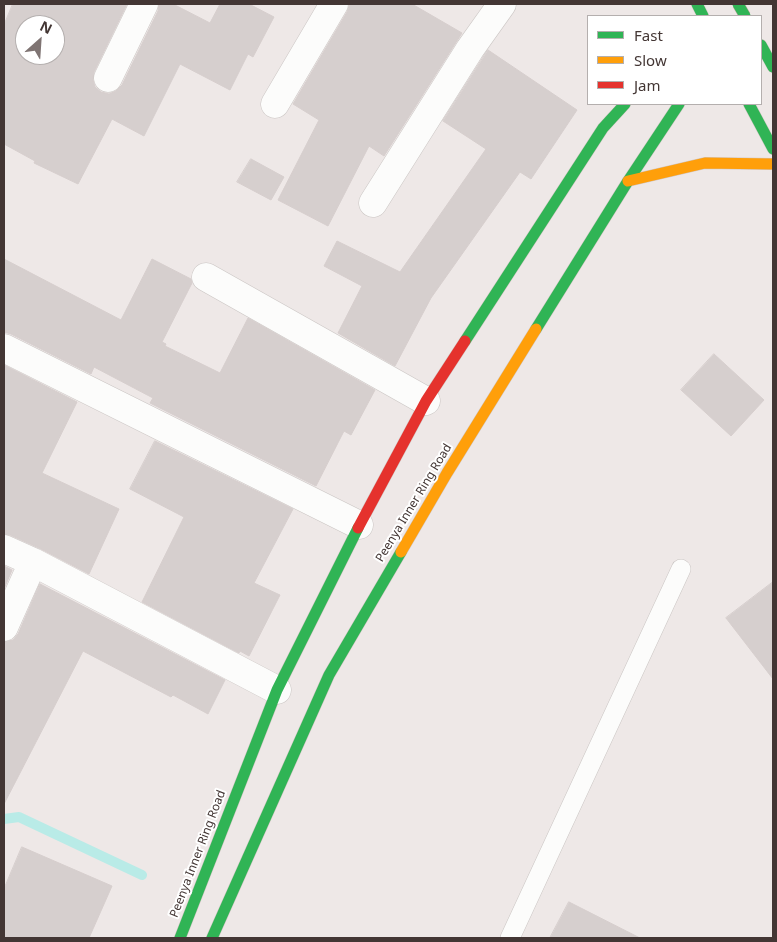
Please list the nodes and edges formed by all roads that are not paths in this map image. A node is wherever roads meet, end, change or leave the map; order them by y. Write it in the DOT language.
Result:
graph roads {
  1 [pos="144,4"];
  2 [pos="334,4"];
  3 [pos="502,4"];
  4 [pos="697,4"];
  5 [pos="753,4"];
  6 [pos="704,14"];
  7 [pos="745,15"];
  8 [pos="762,47"];
  9 [pos="773,67"];
  10 [pos="108,78"];
  11 [pos="275,104"];
  12 [pos="623,105"];
  13 [pos="678,105"];
  14 [pos="749,105"];
  15 [pos="773,149"];
  16 [pos="773,164"];
  17 [pos="628,181"];
  18 [pos="373,203"];
  19 [pos="206,277"];
  20 [pos="4,348"];
  21 [pos="426,401"];
  22 [pos="359,525"];
  23 [pos="4,549"];
  24 [pos="33,562"];
  25 [pos="681,569"];
  26 [pos="4,627"];
  27 [pos="278,690"];
  28 [pos="180,938"];
  29 [pos="212,938"];
  30 [pos="510,938"];
  1 -- 10 [label="street"];
  2 -- 11 [label="street"];
  3 -- 18 [label="street"];
  4 -- 6 [label="main road"];
  5 -- 7 [label="main road"];
  8 -- 9 [label="main road"];
  12 -- 21 [label="main road, Peenya Inner Ring Road"];
  13 -- 17 [label="main road, Peenya Inner Ring Road"];
  14 -- 15 [label="main road"];
  16 -- 17 [label="main road"];
  17 -- 29 [label="main road, Peenya Inner Ring Road"];
  19 -- 21 [label="street"];
  20 -- 22 [label="street"];
  21 -- 22 [label="main road, Peenya Inner Ring Road"];
  22 -- 27 [label="main road, Peenya Inner Ring Road"];
  23 -- 24 [label="street"];
  24 -- 26 [label="street"];
  24 -- 27 [label="street"];
  25 -- 30 [label="lane"];
  27 -- 28 [label="main road, Peenya Inner Ring Road"];
}
